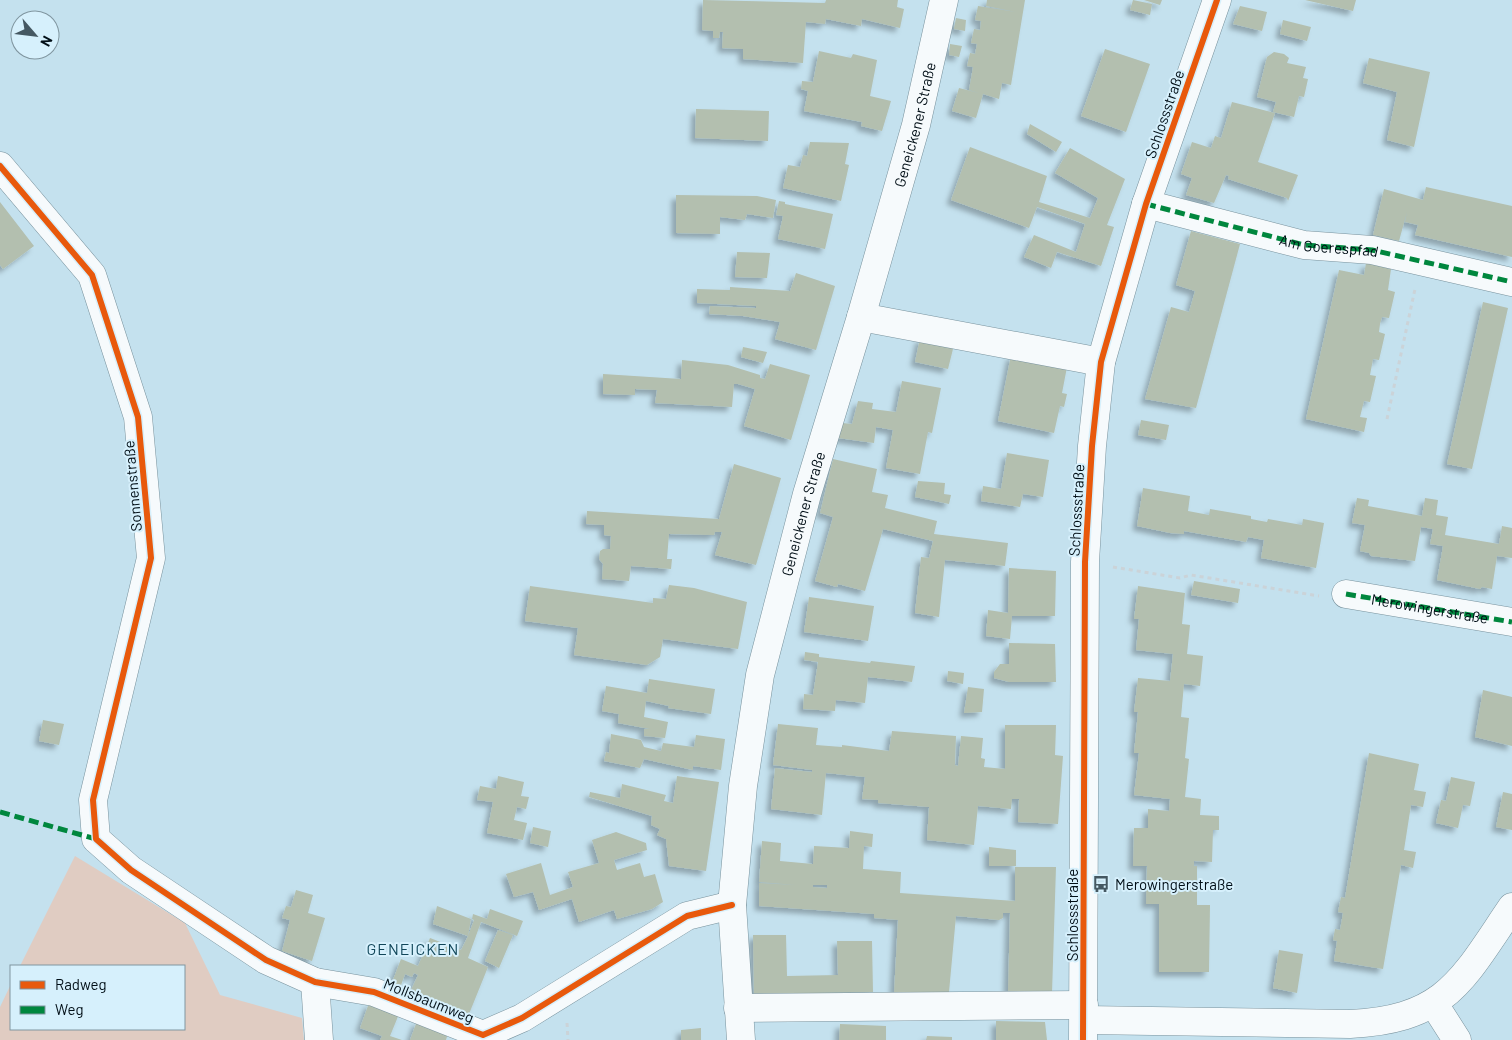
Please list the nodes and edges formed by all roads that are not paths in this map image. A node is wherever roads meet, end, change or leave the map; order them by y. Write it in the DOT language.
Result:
graph roads {
  1 [pos="944,0"];
  2 [pos="1217,0"];
  3 [pos="0,166"];
  4 [pos="1146,204"];
  5 [pos="1512,282"];
  6 [pos="861,317"];
  7 [pos="1100,362"];
  8 [pos="1346,594"];
  9 [pos="1512,622"];
  10 [pos="96,839"];
  11 [pos="732,905"];
  12 [pos="1512,907"];
  13 [pos="315,982"];
  14 [pos="1434,1004"];
  15 [pos="738,1008"];
  16 [pos="1084,1022"];
  17 [pos="319,1040"];
  18 [pos="741,1040"];
  19 [pos="1457,1040"];
  1 -- 6 [label="street, Geneickener Straße"];
  2 -- 4 [label="street, Schlossstraße"];
  3 -- 10 [label="street, Sonnenstraße"];
  4 -- 5 [label="street, Am Goerespfad"];
  4 -- 7 [label="street, Schlossstraße"];
  6 -- 7 [label="street"];
  6 -- 11 [label="street, Geneickener Straße"];
  7 -- 16 [label="street, Schlossstraße"];
  8 -- 9 [label="street, Merowingerstraße"];
  10 -- 13 [label="street, Mollsbaumweg"];
  11 -- 13 [label="street, Mollsbaumweg"];
  11 -- 15 [label="street, Geneickener Straße"];
  12 -- 14 [label="street"];
  13 -- 17 [label="street"];
  14 -- 16 [label="street"];
  14 -- 19 [label="street"];
  15 -- 16 [label="street"];
  15 -- 18 [label="street, Geneickener Straße"];
}
